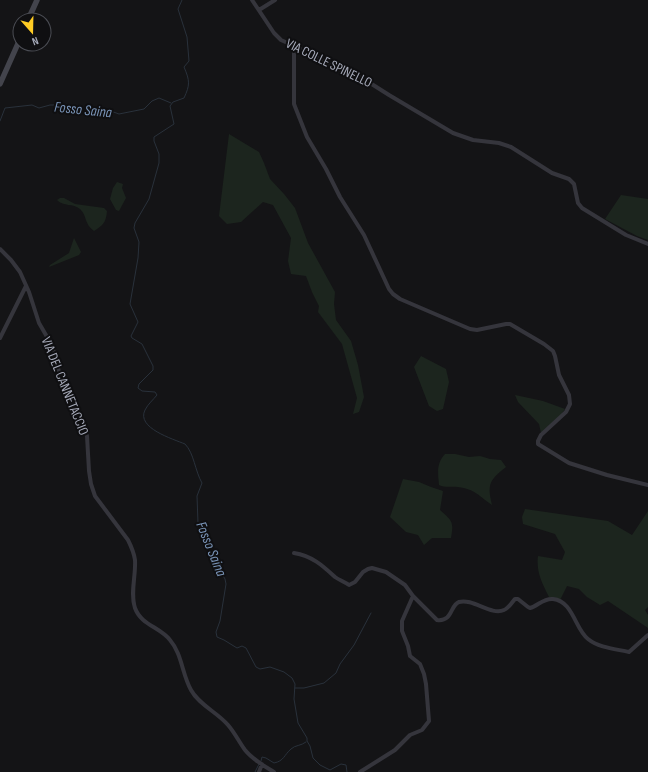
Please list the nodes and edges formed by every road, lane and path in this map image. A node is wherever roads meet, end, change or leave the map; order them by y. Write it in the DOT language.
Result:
graph roads {
  1 [pos="37,0"];
  2 [pos="252,0"];
  3 [pos="275,0"];
  4 [pos="259,10"];
  5 [pos="32,12"];
  6 [pos="292,45"];
  7 [pos="14,52"];
  8 [pos="0,84"];
  9 [pos="648,244"];
  10 [pos="0,249"];
  11 [pos="26,286"];
  12 [pos="0,338"];
  13 [pos="648,485"];
  14 [pos="294,553"];
  15 [pos="413,596"];
  16 [pos="648,635"];
  17 [pos="262,764"];
  18 [pos="259,772"];
  19 [pos="274,772"];
  20 [pos="360,772"];
  1 -- 5 [label="main road"];
  2 -- 4 [label="street, VIA COLLE SPINELLO"];
  3 -- 4 [label="street"];
  4 -- 6 [label="street, VIA COLLE SPINELLO"];
  6 -- 9 [label="street, VIA COLLE SPINELLO"];
  6 -- 13 [label="street"];
  7 -- 8 [label="main road"];
  10 -- 11 [label="street, VIA DEL CANNETACCIO"];
  11 -- 12 [label="street"];
  11 -- 17 [label="street, VIA DEL CANNETACCIO"];
  14 -- 15 [label="street"];
  15 -- 16 [label="street"];
  15 -- 20 [label="street"];
  17 -- 18 [label="street"];
  17 -- 19 [label="street"];
}
